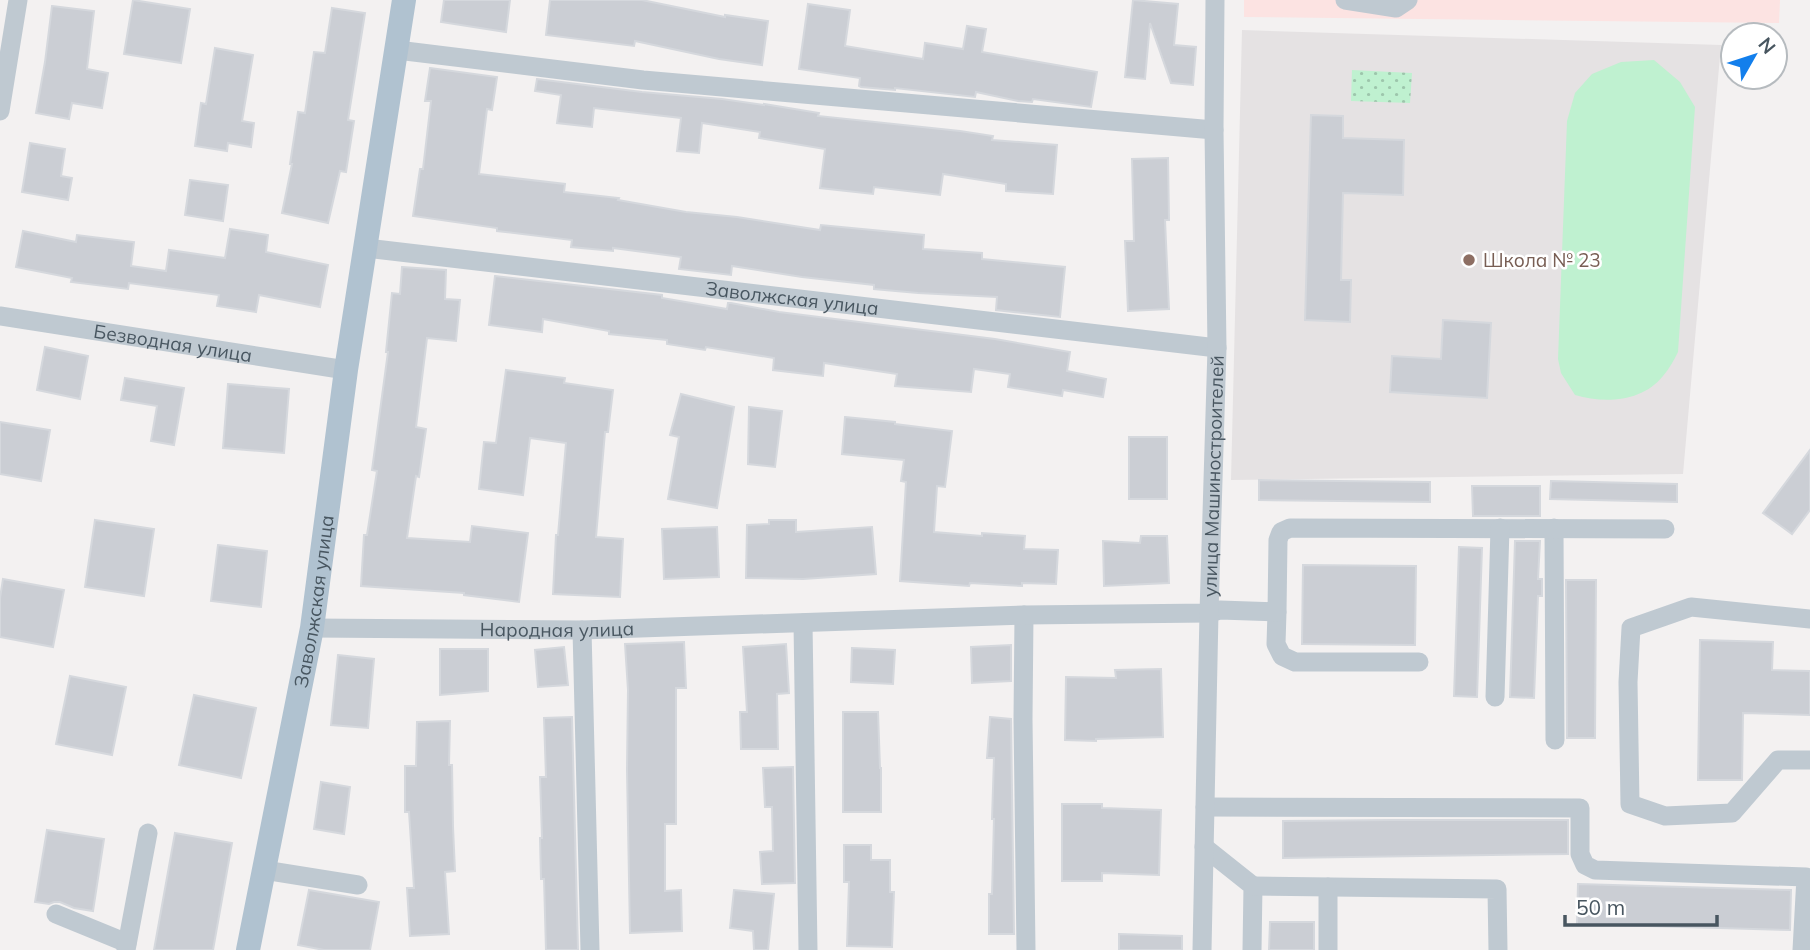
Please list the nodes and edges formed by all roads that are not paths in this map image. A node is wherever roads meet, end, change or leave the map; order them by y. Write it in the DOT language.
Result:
graph roads {
  1 [pos="18,0"];
  2 [pos="404,0"];
  3 [pos="1215,0"];
  4 [pos="1345,0"];
  5 [pos="1408,0"];
  6 [pos="397,50"];
  7 [pos="0,111"];
  8 [pos="1214,130"];
  9 [pos="366,248"];
  10 [pos="0,316"];
  11 [pos="1217,348"];
  12 [pos="346,370"];
  13 [pos="1500,528"];
  14 [pos="1554,528"];
  15 [pos="1665,529"];
  16 [pos="1209,612"];
  17 [pos="1277,612"];
  18 [pos="1024,615"];
  19 [pos="1810,619"];
  20 [pos="803,623"];
  21 [pos="312,628"];
  22 [pos="582,630"];
  23 [pos="1419,662"];
  24 [pos="1494,697"];
  25 [pos="1555,740"];
  26 [pos="1810,760"];
  27 [pos="1205,807"];
  28 [pos="148,833"];
  29 [pos="1204,847"];
  30 [pos="264,870"];
  31 [pos="358,885"];
  32 [pos="1253,886"];
  33 [pos="1328,887"];
  34 [pos="56,914"];
  35 [pos="126,947"];
  36 [pos="248,950"];
  37 [pos="590,950"];
  38 [pos="808,950"];
  39 [pos="1027,950"];
  40 [pos="1202,950"];
  41 [pos="1252,950"];
  42 [pos="1328,950"];
  43 [pos="1498,950"];
  44 [pos="1802,950"];
  1 -- 7 [label="street"];
  2 -- 6 [label="main road, Заволжская улица"];
  3 -- 8 [label="street, улица Машиностроителей"];
  4 -- 5 [label="street"];
  6 -- 8 [label="street"];
  6 -- 9 [label="main road, Заволжская улица"];
  8 -- 11 [label="street, улица Машиностроителей"];
  9 -- 11 [label="street, Заволжская улица"];
  9 -- 12 [label="main road, Заволжская улица"];
  10 -- 12 [label="street, Безводная улица"];
  11 -- 16 [label="street, улица Машиностроителей"];
  12 -- 21 [label="main road, Заволжская улица"];
  13 -- 14 [label="street"];
  13 -- 17 [label="street"];
  13 -- 24 [label="street"];
  14 -- 15 [label="street"];
  14 -- 25 [label="street"];
  16 -- 17 [label="street, Народная улица"];
  16 -- 18 [label="street, Народная улица"];
  16 -- 27 [label="street, улица Машиностроителей"];
  17 -- 23 [label="street"];
  18 -- 20 [label="street, Народная улица"];
  18 -- 39 [label="street"];
  19 -- 26 [label="street"];
  20 -- 22 [label="street, Народная улица"];
  20 -- 38 [label="street"];
  21 -- 22 [label="street, Народная улица"];
  21 -- 30 [label="main road, Заволжская улица"];
  22 -- 37 [label="street"];
  27 -- 29 [label="street, улица Машиностроителей"];
  27 -- 44 [label="street"];
  28 -- 35 [label="street"];
  29 -- 32 [label="street"];
  29 -- 40 [label="street, улица Машиностроителей"];
  30 -- 31 [label="street"];
  30 -- 36 [label="main road, Заволжская улица"];
  32 -- 33 [label="street"];
  32 -- 41 [label="street"];
  33 -- 42 [label="street"];
  33 -- 43 [label="street"];
  34 -- 35 [label="street"];
}
